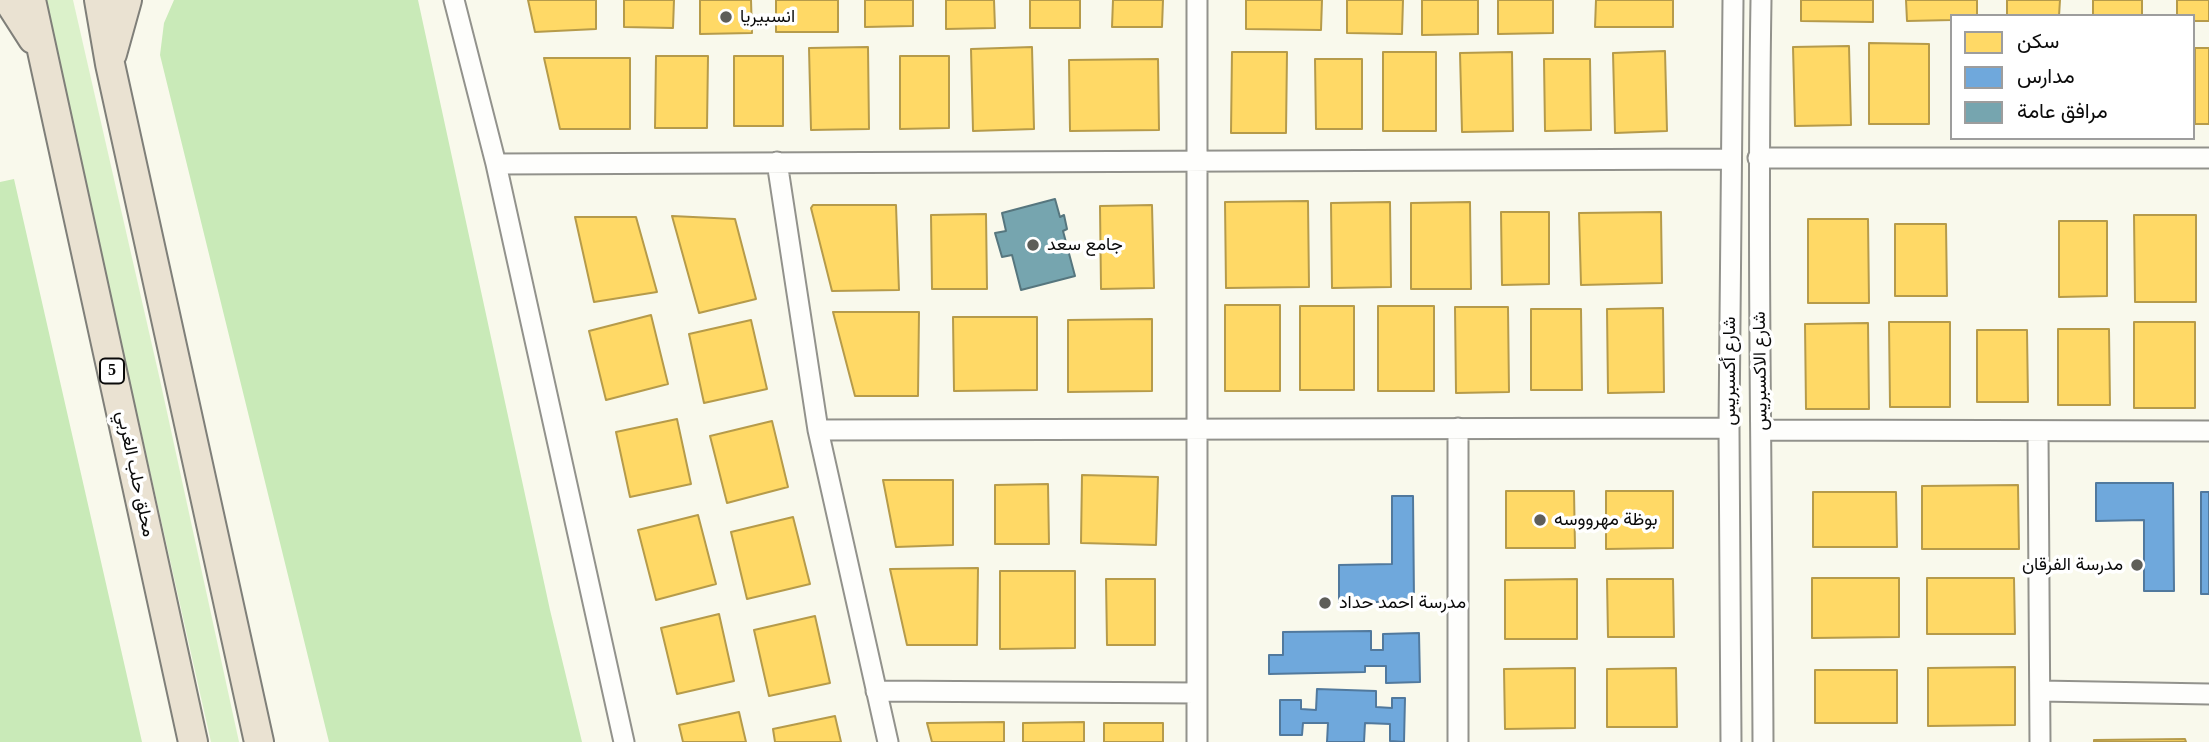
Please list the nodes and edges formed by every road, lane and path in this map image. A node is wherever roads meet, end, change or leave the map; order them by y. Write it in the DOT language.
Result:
graph roads {
  1 [pos="8,0"];
  2 [pos="31,0"];
  3 [pos="99,0"];
  4 [pos="128,0"];
  5 [pos="454,0"];
  6 [pos="1196,0"];
  7 [pos="1732,0"];
  8 [pos="1761,0"];
  9 [pos="43,54"];
  10 [pos="110,64"];
  11 [pos="1758,158"];
  12 [pos="2209,158"];
  13 [pos="1730,159"];
  14 [pos="1196,161"];
  15 [pos="778,162"];
  16 [pos="496,164"];
  17 [pos="1458,428"];
  18 [pos="1730,428"];
  19 [pos="1196,429"];
  20 [pos="818,430"];
  21 [pos="1762,430"];
  22 [pos="2209,431"];
  23 [pos="2038,432"];
  24 [pos="876,691"];
  25 [pos="2040,691"];
  26 [pos="1197,693"];
  27 [pos="2209,694"];
  28 [pos="193,742"];
  29 [pos="259,742"];
  30 [pos="624,742"];
  31 [pos="888,742"];
  32 [pos="1197,742"];
  33 [pos="1458,742"];
  34 [pos="1731,742"];
  35 [pos="1763,742"];
  36 [pos="2040,742"];
  1 -- 9 [label="highway"];
  2 -- 9 [label="highway, محلق حلب الغربي / 5"];
  3 -- 10 [label="highway"];
  4 -- 10 [label="highway"];
  5 -- 16 [label="street"];
  6 -- 14 [label="street"];
  7 -- 13 [label="street, شارع أكسبريس"];
  8 -- 11 [label="street, شارع الاكسبريس"];
  9 -- 28 [label="highway, محلق حلب الغربي / 5"];
  10 -- 29 [label="highway"];
  11 -- 12 [label="street"];
  11 -- 21 [label="street, شارع الاكسبريس"];
  13 -- 14 [label="street"];
  13 -- 18 [label="street, شارع أكسبريس"];
  14 -- 15 [label="street"];
  14 -- 19 [label="street"];
  15 -- 16 [label="street"];
  15 -- 20 [label="street"];
  16 -- 30 [label="street"];
  17 -- 18 [label="street"];
  17 -- 19 [label="street"];
  17 -- 33 [label="street"];
  18 -- 34 [label="street, شارع أكسبريس"];
  19 -- 20 [label="street"];
  19 -- 26 [label="street"];
  20 -- 24 [label="street"];
  21 -- 23 [label="street"];
  21 -- 35 [label="street, شارع الاكسبريس"];
  22 -- 23 [label="street"];
  23 -- 25 [label="street"];
  24 -- 26 [label="street"];
  24 -- 31 [label="street"];
  25 -- 27 [label="street"];
  25 -- 36 [label="street"];
  26 -- 32 [label="street"];
}
